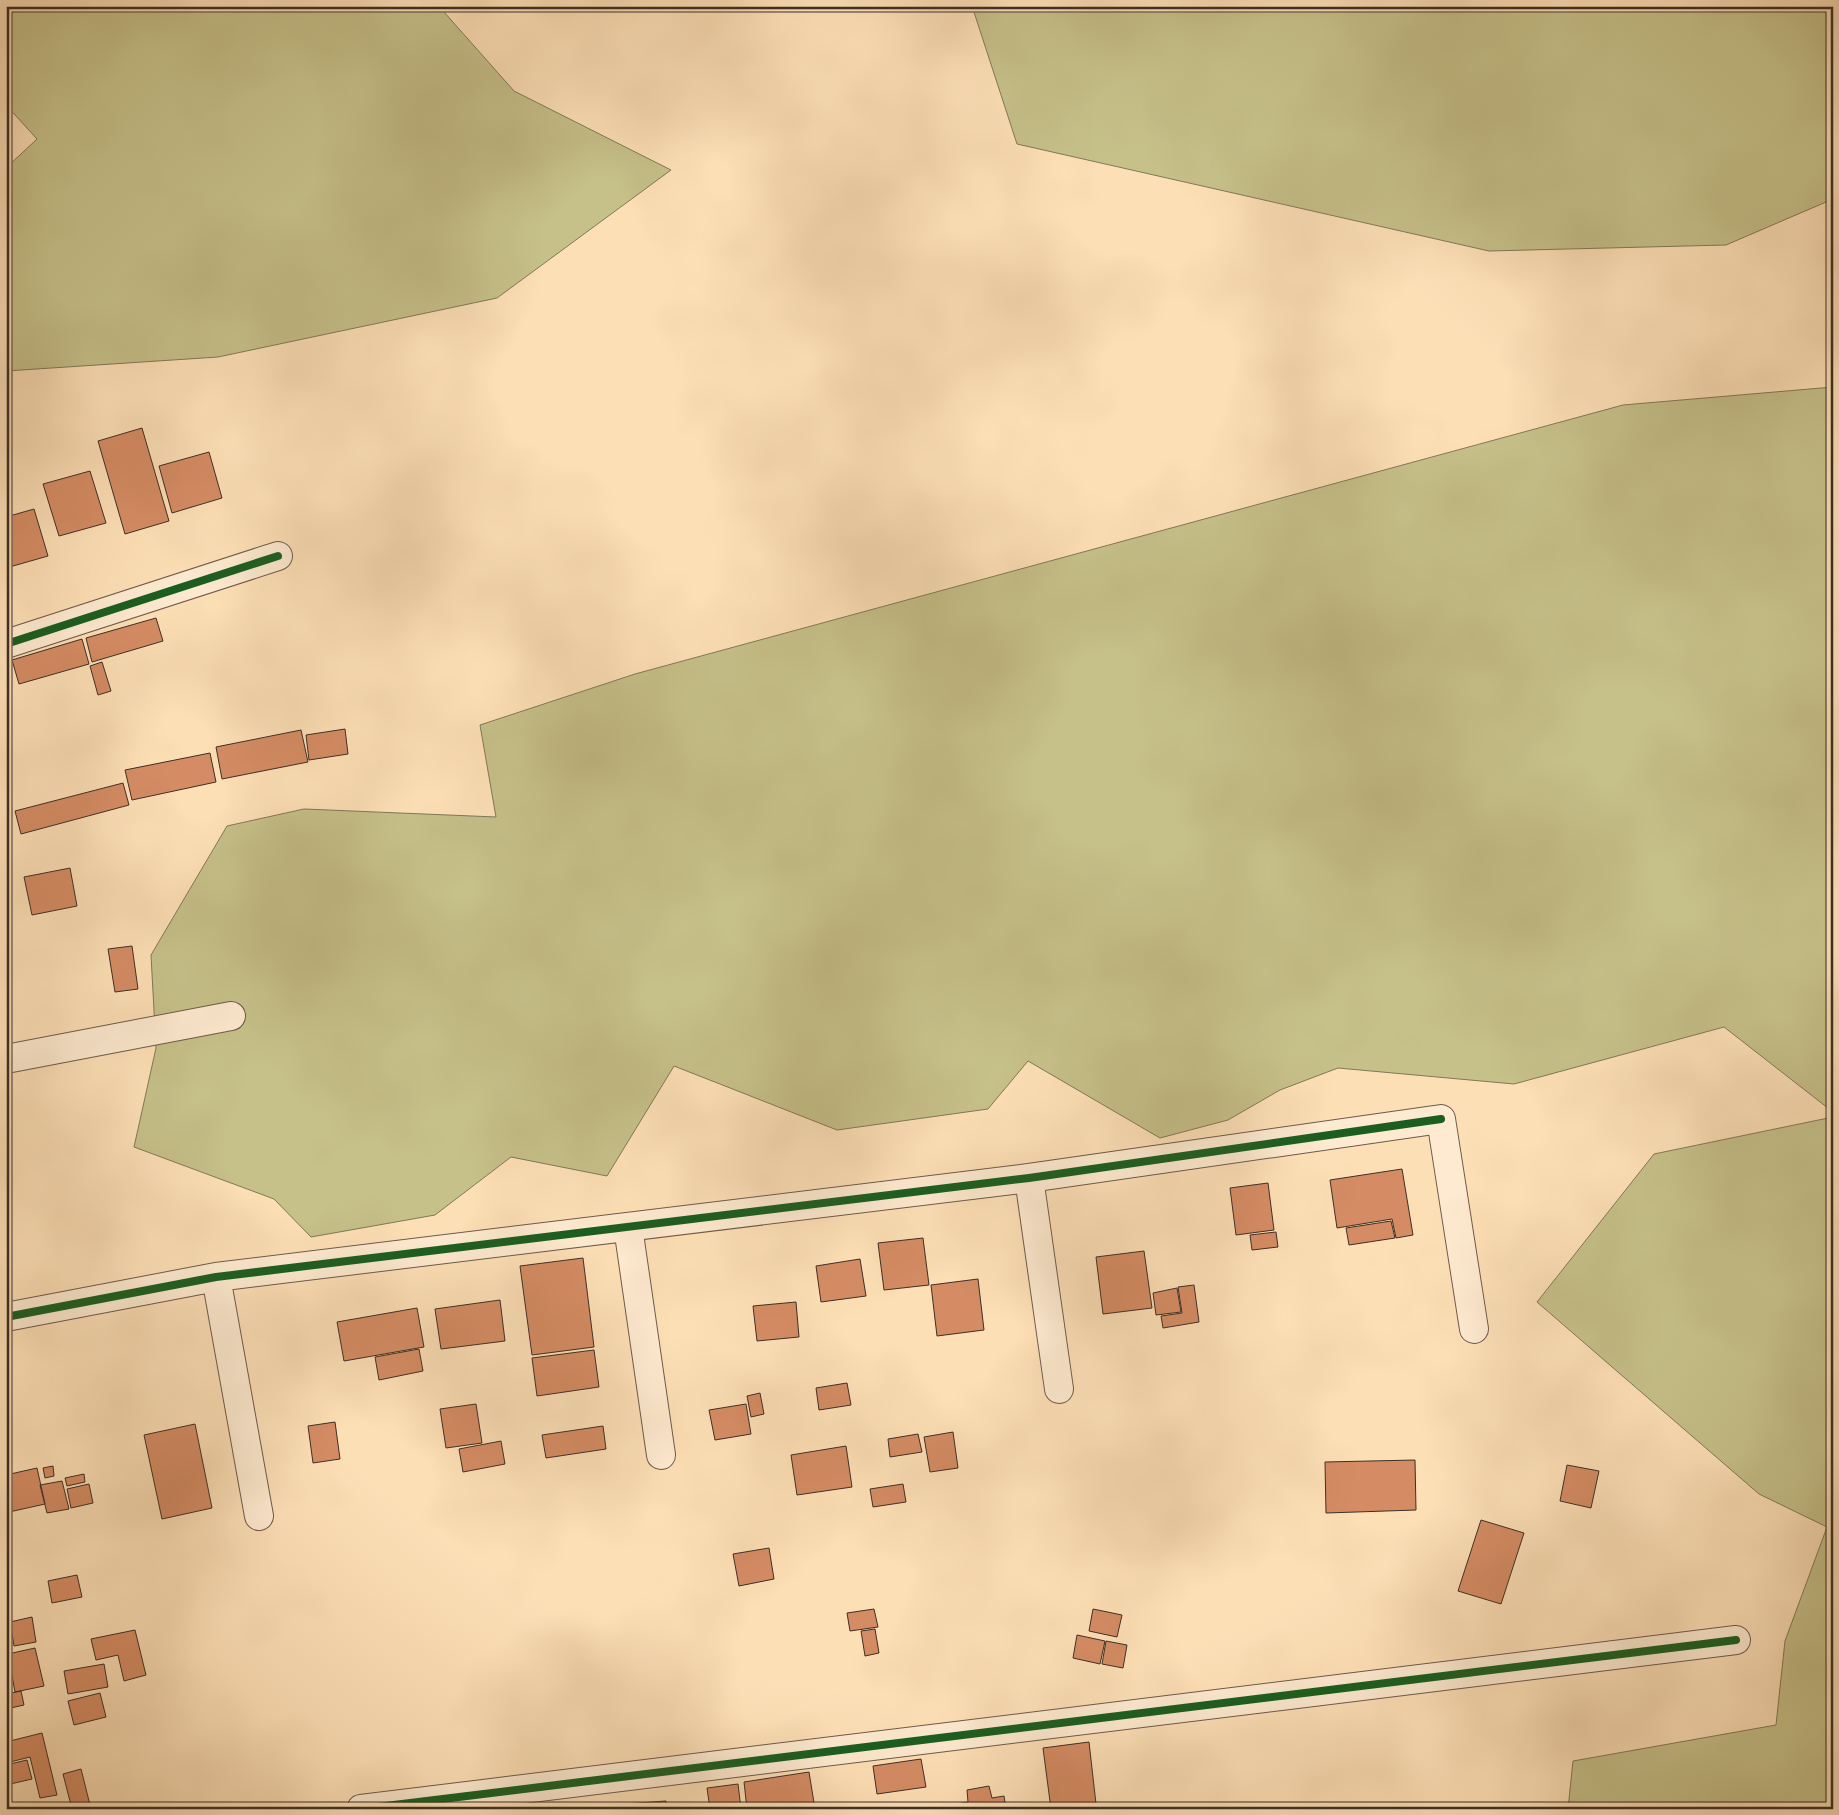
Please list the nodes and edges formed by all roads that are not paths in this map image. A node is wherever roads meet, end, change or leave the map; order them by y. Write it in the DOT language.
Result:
graph roads {
  1 [pos="278,556"];
  2 [pos="6,644"];
  3 [pos="231,1016"];
  4 [pos="6,1059"];
  5 [pos="1029,1178"];
  6 [pos="628,1226"];
  7 [pos="216,1277"];
  8 [pos="6,1317"];
  9 [pos="1474,1329"];
  10 [pos="1059,1389"];
  11 [pos="661,1455"];
  12 [pos="259,1516"];
  13 [pos="1736,1640"];
  14 [pos="361,1809"];
  1 -- 2 [label="street"];
  3 -- 4 [label="street"];
  5 -- 6 [label="street"];
  5 -- 9 [label="street"];
  5 -- 10 [label="street"];
  6 -- 7 [label="street"];
  6 -- 11 [label="street"];
  7 -- 8 [label="street"];
  7 -- 12 [label="street"];
  13 -- 14 [label="street"];
}
